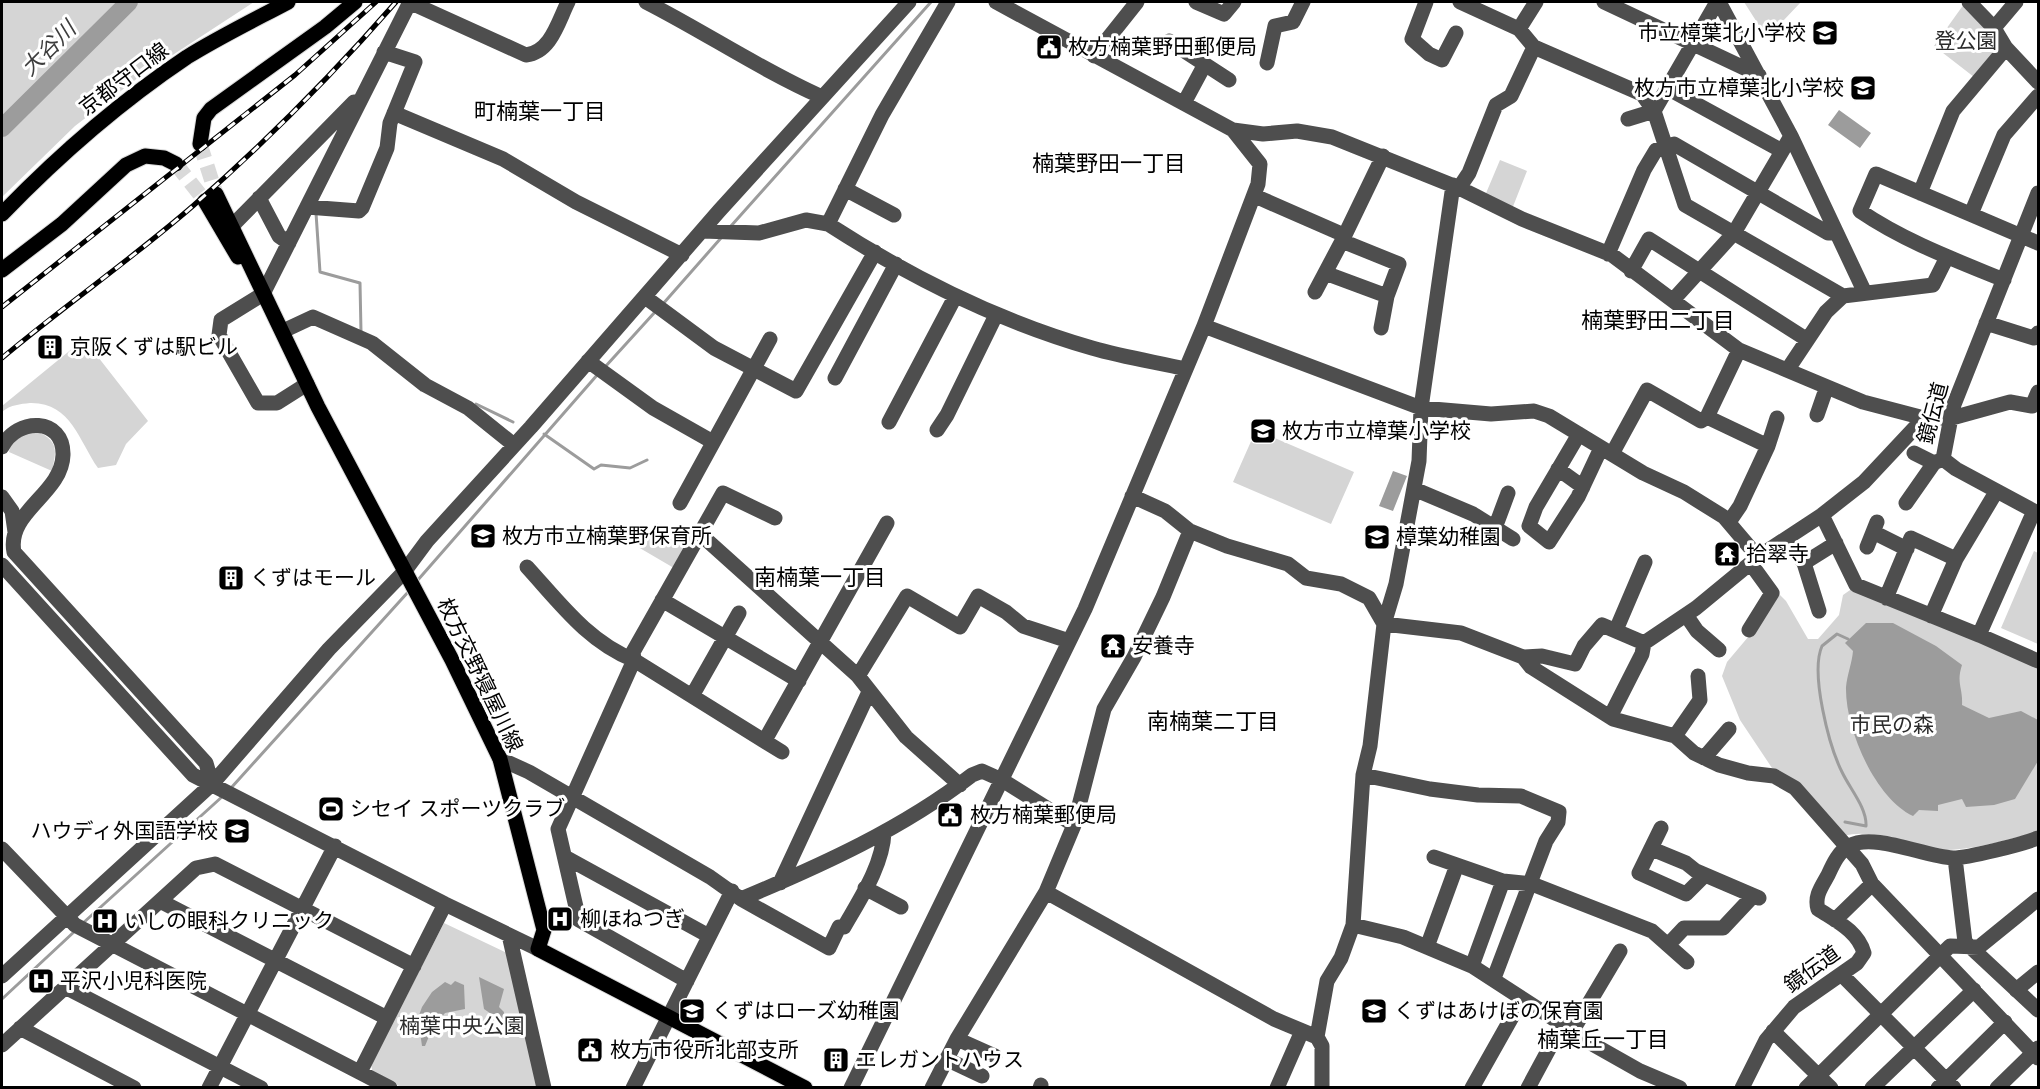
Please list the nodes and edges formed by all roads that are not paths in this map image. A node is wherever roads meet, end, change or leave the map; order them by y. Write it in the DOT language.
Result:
graph roads {
  1 [pos="288,2"];
  2 [pos="342,2"];
  3 [pos="354,2"];
  4 [pos="410,2"];
  5 [pos="568,2"];
  6 [pos="646,2"];
  7 [pos="909,2"];
  8 [pos="948,2"];
  9 [pos="996,2"];
  10 [pos="1137,2"];
  11 [pos="1196,2"];
  12 [pos="1234,2"];
  13 [pos="1303,2"];
  14 [pos="1426,2"];
  15 [pos="1460,2"];
  16 [pos="1536,2"];
  17 [pos="1604,2"];
  18 [pos="1970,2"];
  19 [pos="2016,2"];
  20 [pos="1713,3"];
  21 [pos="337,18"];
  22 [pos="1994,28"];
  23 [pos="1519,29"];
  24 [pos="1456,33"];
  25 [pos="1169,41"];
  26 [pos="1693,43"];
  27 [pos="1534,46"];
  28 [pos="2006,48"];
  29 [pos="384,52"];
  30 [pos="1094,56"];
  31 [pos="1267,63"];
  32 [pos="1205,64"];
  33 [pos="1759,75"];
  34 [pos="1229,80"];
  35 [pos="2038,82"];
  36 [pos="1667,88"];
  37 [pos="822,96"];
  38 [pos="2038,96"];
  39 [pos="359,102"];
  40 [pos="1184,104"];
  41 [pos="1654,111"];
  42 [pos="394,113"];
  43 [pos="1629,119"];
  44 [pos="1233,130"];
  45 [pos="1791,136"];
  46 [pos="200,144"];
  47 [pos="1667,148"];
  48 [pos="1782,151"];
  49 [pos="1383,156"];
  50 [pos="176,164"];
  51 [pos="1456,187"];
  52 [pos="845,189"];
  53 [pos="1758,192"];
  54 [pos="1920,193"];
  55 [pos="2038,193"];
  56 [pos="1255,195"];
  57 [pos="259,198"];
  58 [pos="307,207"];
  59 [pos="2,213"];
  60 [pos="1971,214"];
  61 [pos="894,215"];
  62 [pos="828,224"];
  63 [pos="232,226"];
  64 [pos="703,231"];
  65 [pos="1734,233"];
  66 [pos="1836,233"];
  67 [pos="2021,236"];
  68 [pos="1343,238"];
  69 [pos="289,243"];
  70 [pos="2038,243"];
  71 [pos="875,252"];
  72 [pos="1608,254"];
  73 [pos="682,255"];
  74 [pos="1947,257"];
  75 [pos="896,264"];
  76 [pos="5,266"];
  77 [pos="1702,270"];
  78 [pos="1631,271"];
  79 [pos="1325,273"];
  80 [pos="2004,280"];
  81 [pos="1315,292"];
  82 [pos="1865,293"];
  83 [pos="263,294"];
  84 [pos="1387,296"];
  85 [pos="1843,296"];
  86 [pos="645,297"];
  87 [pos="955,297"];
  88 [pos="1673,300"];
  89 [pos="996,315"];
  90 [pos="838,318"];
  91 [pos="1986,322"];
  92 [pos="1204,326"];
  93 [pos="1381,328"];
  94 [pos="283,331"];
  95 [pos="860,331"];
  96 [pos="2038,333"];
  97 [pos="770,339"];
  98 [pos="1806,339"];
  99 [pos="1739,350"];
  100 [pos="588,361"];
  101 [pos="754,368"];
  102 [pos="1186,369"];
  103 [pos="1788,369"];
  104 [pos="836,378"];
  105 [pos="307,384"];
  106 [pos="1826,389"];
  107 [pos="2038,392"];
  108 [pos="1421,408"];
  109 [pos="1817,415"];
  110 [pos="1707,417"];
  111 [pos="1777,418"];
  112 [pos="1924,418"];
  113 [pos="1952,418"];
  114 [pos="889,422"];
  115 [pos="937,430"];
  116 [pos="1579,434"];
  117 [pos="713,442"];
  118 [pos="514,445"];
  119 [pos="1768,446"];
  120 [pos="2,447"];
  121 [pos="1607,451"];
  122 [pos="1914,453"];
  123 [pos="1938,461"];
  124 [pos="1558,469"];
  125 [pos="1583,487"];
  126 [pos="1414,489"];
  127 [pos="1996,492"];
  128 [pos="1508,493"];
  129 [pos="1132,495"];
  130 [pos="2,497"];
  131 [pos="680,503"];
  132 [pos="1906,503"];
  133 [pos="2036,506"];
  134 [pos="1822,515"];
  135 [pos="775,519"];
  136 [pos="1729,522"];
  137 [pos="886,523"];
  138 [pos="1495,528"];
  139 [pos="1190,531"];
  140 [pos="15,532"];
  141 [pos="700,534"];
  142 [pos="1513,539"];
  143 [pos="1786,539"];
  144 [pos="1836,543"];
  145 [pos="1867,547"];
  146 [pos="1906,549"];
  147 [pos="1956,559"];
  148 [pos="1754,560"];
  149 [pos="1645,562"];
  150 [pos="1804,563"];
  151 [pos="2,564"];
  152 [pos="527,567"];
  153 [pos="404,572"];
  154 [pos="1886,598"];
  155 [pos="662,600"];
  156 [pos="1819,610"];
  157 [pos="739,614"];
  158 [pos="1686,615"];
  159 [pos="1931,616"];
  160 [pos="1384,624"];
  161 [pos="1616,630"];
  162 [pos="1749,630"];
  163 [pos="1979,635"];
  164 [pos="725,637"];
  165 [pos="1069,641"];
  166 [pos="821,642"];
  167 [pos="1644,642"];
  168 [pos="1719,650"];
  169 [pos="1523,657"];
  170 [pos="634,660"];
  171 [pos="2038,661"];
  172 [pos="1697,673"];
  173 [pos="858,676"];
  174 [pos="799,681"];
  175 [pos="869,692"];
  176 [pos="692,696"];
  177 [pos="1610,717"];
  178 [pos="1729,729"];
  179 [pos="1676,736"];
  180 [pos="765,740"];
  181 [pos="782,752"];
  182 [pos="1704,758"];
  183 [pos="500,759"];
  184 [pos="1363,775"];
  185 [pos="1002,780"];
  186 [pos="212,784"];
  187 [pos="960,785"];
  188 [pos="572,799"];
  189 [pos="1074,825"];
  190 [pos="1661,828"];
  191 [pos="884,832"];
  192 [pos="2038,838"];
  193 [pos="335,846"];
  194 [pos="1848,847"];
  195 [pos="2,849"];
  196 [pos="1652,849"];
  197 [pos="565,857"];
  198 [pos="1434,857"];
  199 [pos="1955,858"];
  200 [pos="1457,865"];
  201 [pos="1705,875"];
  202 [pos="1503,881"];
  203 [pos="780,883"];
  204 [pos="1532,884"];
  205 [pos="1872,884"];
  206 [pos="865,888"];
  207 [pos="1046,892"];
  208 [pos="737,895"];
  209 [pos="2038,898"];
  210 [pos="160,901"];
  211 [pos="445,904"];
  212 [pos="901,907"];
  213 [pos="302,908"];
  214 [pos="65,918"];
  215 [pos="1835,920"];
  216 [pos="1353,925"];
  217 [pos="509,935"];
  218 [pos="709,936"];
  219 [pos="112,944"];
  220 [pos="1668,945"];
  221 [pos="1969,946"];
  222 [pos="1427,947"];
  223 [pos="538,949"];
  224 [pos="1620,951"];
  225 [pos="1940,954"];
  226 [pos="275,961"];
  227 [pos="1687,962"];
  228 [pos="414,966"];
  229 [pos="1472,966"];
  230 [pos="2038,972"];
  231 [pos="1842,975"];
  232 [pos="2,976"];
  233 [pos="1494,978"];
  234 [pos="687,981"];
  235 [pos="67,988"];
  236 [pos="1974,990"];
  237 [pos="2016,990"];
  238 [pos="1521,1001"];
  239 [pos="2038,1010"];
  240 [pos="247,1014"];
  241 [pos="1881,1014"];
  242 [pos="669,1017"];
  243 [pos="387,1018"];
  244 [pos="2005,1022"];
  245 [pos="1568,1027"];
  246 [pos="20,1029"];
  247 [pos="1302,1031"];
  248 [pos="1773,1031"];
  249 [pos="1317,1037"];
  250 [pos="957,1039"];
  251 [pos="2,1045"];
  252 [pos="1914,1047"];
  253 [pos="2037,1053"];
  254 [pos="995,1056"];
  255 [pos="946,1059"];
  256 [pos="220,1066"];
  257 [pos="360,1072"];
  258 [pos="982,1076"];
  259 [pos="1818,1076"];
  260 [pos="1946,1085"];
  261 [pos="134,1088"];
  262 [pos="209,1088"];
  263 [pos="261,1088"];
  264 [pos="390,1088"];
  265 [pos="544,1088"];
  266 [pos="633,1088"];
  267 [pos="805,1088"];
  268 [pos="851,1088"];
  269 [pos="932,1088"];
  270 [pos="1277,1088"];
  271 [pos="1322,1088"];
  272 [pos="1472,1088"];
  273 [pos="1528,1088"];
  274 [pos="1680,1088"];
  275 [pos="1742,1088"];
  276 [pos="1806,1088"];
  277 [pos="1830,1088"];
  278 [pos="1872,1088"];
  279 [pos="1997,1088"];
  1 -- 59 [label="main road, 京都守口線"];
  2 -- 21 [label="main road"];
  3 -- 21 [label="main road"];
  4 -- 5 [label="street"];
  4 -- 29 [label="street"];
  6 -- 37 [label="street"];
  7 -- 37 [label="street"];
  8 -- 52 [label="street"];
  9 -- 30 [label="street"];
  10 -- 30 [label="street"];
  11 -- 12 [label="street"];
  13 -- 31 [label="street"];
  14 -- 24 [label="street"];
  15 -- 23 [label="street"];
  16 -- 23 [label="street"];
  17 -- 26 [label="street"];
  18 -- 22 [label="street"];
  19 -- 22 [label="street"];
  20 -- 26 [label="street"];
  20 -- 33 [label="street"];
  21 -- 46 [label="main road"];
  22 -- 28 [label="street"];
  23 -- 27 [label="street"];
  25 -- 32 [label="street"];
  26 -- 33 [label="street"];
  26 -- 36 [label="street"];
  27 -- 41 [label="street"];
  27 -- 51 [label="street"];
  28 -- 35 [label="street"];
  28 -- 54 [label="street"];
  29 -- 39 [label="street"];
  29 -- 42 [label="street"];
  30 -- 40 [label="street"];
  32 -- 34 [label="street"];
  32 -- 40 [label="street"];
  33 -- 45 [label="street"];
  36 -- 41 [label="street"];
  36 -- 48 [label="street"];
  37 -- 64 [label="street"];
  38 -- 60 [label="street"];
  39 -- 57 [label="street"];
  39 -- 58 [label="street"];
  40 -- 44 [label="street"];
  41 -- 43 [label="street"];
  41 -- 47 [label="street"];
  42 -- 58 [label="street"];
  42 -- 73 [label="street"];
  44 -- 49 [label="street"];
  44 -- 56 [label="street"];
  45 -- 48 [label="street"];
  45 -- 66 [label="street"];
  47 -- 53 [label="street"];
  47 -- 65 [label="street"];
  47 -- 72 [label="street"];
  48 -- 53 [label="street"];
  49 -- 51 [label="street"];
  49 -- 68 [label="street"];
  50 -- 76 [label="main road"];
  51 -- 72 [label="street"];
  51 -- 108 [label="street"];
  52 -- 61 [label="street"];
  52 -- 62 [label="street"];
  53 -- 65 [label="street"];
  53 -- 66 [label="street"];
  54 -- 60 [label="street"];
  54 -- 74 [label="street"];
  55 -- 67 [label="street, 鏡伝道"];
  56 -- 68 [label="street"];
  56 -- 92 [label="street"];
  57 -- 63 [label="street"];
  57 -- 69 [label="street"];
  58 -- 69 [label="street"];
  60 -- 67 [label="street"];
  62 -- 64 [label="street"];
  62 -- 71 [label="street"];
  63 -- 83 [label="main road, 枚方交野寝屋川線"];
  63 -- 83 [label="main road, 枚方交野寝屋川線"];
  64 -- 73 [label="street"];
  65 -- 77 [label="street"];
  65 -- 85 [label="street"];
  66 -- 82 [label="street"];
  67 -- 70 [label="street"];
  67 -- 80 [label="street, 鏡伝道"];
  68 -- 79 [label="street"];
  68 -- 84 [label="street"];
  69 -- 83 [label="street"];
  71 -- 75 [label="street"];
  71 -- 90 [label="street"];
  72 -- 78 [label="street"];
  73 -- 86 [label="street"];
  74 -- 80 [label="street"];
  74 -- 82 [label="street"];
  75 -- 87 [label="street"];
  75 -- 95 [label="street"];
  77 -- 78 [label="street"];
  77 -- 88 [label="street"];
  77 -- 98 [label="street"];
  78 -- 88 [label="street"];
  79 -- 81 [label="street"];
  79 -- 84 [label="street"];
  80 -- 91 [label="street, 鏡伝道"];
  82 -- 85 [label="street"];
  83 -- 94 [label="main road, 枚方交野寝屋川線"];
  83 -- 105 [label="street"];
  84 -- 93 [label="street"];
  85 -- 98 [label="street"];
  86 -- 100 [label="street"];
  86 -- 101 [label="street"];
  87 -- 89 [label="street"];
  87 -- 114 [label="street"];
  88 -- 99 [label="street"];
  89 -- 102 [label="street"];
  89 -- 115 [label="street"];
  90 -- 95 [label="street"];
  90 -- 101 [label="street"];
  91 -- 96 [label="street"];
  91 -- 113 [label="street, 鏡伝道"];
  92 -- 102 [label="street"];
  92 -- 108 [label="street"];
  94 -- 105 [label="main road, 枚方交野寝屋川線"];
  94 -- 118 [label="street"];
  95 -- 104 [label="street"];
  97 -- 101 [label="street"];
  98 -- 103 [label="street"];
  99 -- 103 [label="street"];
  99 -- 110 [label="street"];
  100 -- 117 [label="street"];
  100 -- 118 [label="street"];
  101 -- 117 [label="street"];
  102 -- 129 [label="street"];
  103 -- 106 [label="street"];
  105 -- 153 [label="main road, 枚方交野寝屋川線"];
  106 -- 109 [label="street"];
  106 -- 112 [label="street"];
  107 -- 113 [label="street"];
  108 -- 116 [label="street"];
  108 -- 126 [label="street"];
  110 -- 119 [label="street"];
  110 -- 121 [label="street"];
  111 -- 119 [label="street"];
  112 -- 113 [label="street"];
  112 -- 134 [label="street"];
  113 -- 123 [label="street, 鏡伝道"];
  116 -- 121 [label="street"];
  116 -- 124 [label="street"];
  117 -- 131 [label="street"];
  118 -- 153 [label="street"];
  119 -- 136 [label="street"];
  120 -- 140 [label="street"];
  121 -- 125 [label="street"];
  121 -- 136 [label="street"];
  122 -- 123 [label="street"];
  123 -- 127 [label="street, 鏡伝道"];
  123 -- 132 [label="street"];
  124 -- 125 [label="street"];
  124 -- 125 [label="street"];
  126 -- 138 [label="street"];
  126 -- 160 [label="street"];
  127 -- 133 [label="street, 鏡伝道"];
  127 -- 147 [label="street"];
  128 -- 138 [label="street"];
  129 -- 139 [label="street"];
  129 -- 165 [label="street"];
  130 -- 140 [label="street"];
  133 -- 163 [label="street, 鏡伝道"];
  134 -- 143 [label="street"];
  134 -- 144 [label="street"];
  135 -- 141 [label="street"];
  136 -- 148 [label="street"];
  137 -- 166 [label="street"];
  138 -- 142 [label="street"];
  139 -- 160 [label="street"];
  139 -- 189 [label="street"];
  140 -- 186 [label="street"];
  141 -- 155 [label="street"];
  141 -- 166 [label="street"];
  143 -- 148 [label="street"];
  143 -- 150 [label="street"];
  144 -- 150 [label="street"];
  144 -- 154 [label="street"];
  145 -- 146 [label="street"];
  146 -- 147 [label="street"];
  146 -- 154 [label="street"];
  147 -- 159 [label="street"];
  148 -- 158 [label="street"];
  148 -- 162 [label="street"];
  149 -- 161 [label="street"];
  150 -- 156 [label="street"];
  151 -- 186 [label="street"];
  152 -- 170 [label="street"];
  153 -- 183 [label="main road, 枚方交野寝屋川線"];
  153 -- 186 [label="street"];
  154 -- 159 [label="street"];
  155 -- 164 [label="street"];
  155 -- 170 [label="street"];
  157 -- 164 [label="street"];
  158 -- 167 [label="street"];
  158 -- 168 [label="street"];
  159 -- 163 [label="street"];
  160 -- 169 [label="street"];
  160 -- 184 [label="street"];
  161 -- 167 [label="street"];
  161 -- 169 [label="street"];
  163 -- 171 [label="street"];
  164 -- 174 [label="street"];
  164 -- 176 [label="street"];
  165 -- 173 [label="street"];
  165 -- 185 [label="street"];
  166 -- 173 [label="street"];
  166 -- 174 [label="street"];
  167 -- 177 [label="street"];
  169 -- 177 [label="street"];
  170 -- 176 [label="street"];
  170 -- 188 [label="street"];
  172 -- 179 [label="street"];
  173 -- 175 [label="street"];
  174 -- 180 [label="street"];
  175 -- 187 [label="street"];
  175 -- 203 [label="street"];
  176 -- 180 [label="street"];
  177 -- 179 [label="street"];
  178 -- 182 [label="street"];
  179 -- 182 [label="street"];
  180 -- 181 [label="street"];
  182 -- 194 [label="street"];
  183 -- 188 [label="street"];
  183 -- 223 [label="main road, 枚方交野寝屋川線"];
  184 -- 204 [label="street"];
  184 -- 216 [label="street"];
  185 -- 187 [label="street"];
  185 -- 189 [label="street"];
  185 -- 268 [label="street"];
  186 -- 193 [label="street"];
  186 -- 214 [label="street"];
  187 -- 191 [label="street"];
  188 -- 197 [label="street"];
  188 -- 208 [label="street"];
  189 -- 207 [label="street"];
  190 -- 196 [label="street"];
  191 -- 203 [label="street"];
  191 -- 206 [label="street"];
  192 -- 199 [label="street"];
  193 -- 211 [label="street"];
  193 -- 213 [label="street"];
  194 -- 199 [label="street"];
  194 -- 205 [label="street"];
  194 -- 215 [label="street, 鏡伝道"];
  195 -- 214 [label="street"];
  196 -- 201 [label="street"];
  196 -- 201 [label="street"];
  197 -- 218 [label="street"];
  197 -- 234 [label="street"];
  198 -- 200 [label="street"];
  199 -- 221 [label="street"];
  200 -- 202 [label="street"];
  200 -- 222 [label="street"];
  201 -- 220 [label="street"];
  202 -- 204 [label="street"];
  202 -- 229 [label="street"];
  203 -- 208 [label="street"];
  204 -- 220 [label="street"];
  204 -- 233 [label="street"];
  205 -- 215 [label="street"];
  205 -- 225 [label="street"];
  206 -- 208 [label="street"];
  206 -- 212 [label="street"];
  207 -- 247 [label="street"];
  207 -- 250 [label="street"];
  208 -- 218 [label="street"];
  209 -- 221 [label="street"];
  210 -- 213 [label="street"];
  210 -- 219 [label="street"];
  210 -- 226 [label="street"];
  211 -- 217 [label="street"];
  211 -- 228 [label="street"];
  213 -- 226 [label="street"];
  213 -- 228 [label="street"];
  214 -- 219 [label="street"];
  214 -- 232 [label="street"];
  215 -- 231 [label="street, 鏡伝道"];
  216 -- 222 [label="street"];
  216 -- 249 [label="street"];
  217 -- 223 [label="street"];
  217 -- 265 [label="street"];
  218 -- 234 [label="street"];
  219 -- 235 [label="street"];
  219 -- 240 [label="street"];
  220 -- 227 [label="street"];
  221 -- 225 [label="street"];
  221 -- 237 [label="street"];
  222 -- 229 [label="street"];
  223 -- 242 [label="main road"];
  224 -- 245 [label="street"];
  225 -- 236 [label="street"];
  225 -- 241 [label="street"];
  226 -- 240 [label="street"];
  226 -- 243 [label="street"];
  228 -- 243 [label="street"];
  229 -- 233 [label="street"];
  230 -- 237 [label="street"];
  231 -- 241 [label="street"];
  231 -- 248 [label="street, 鏡伝道"];
  233 -- 238 [label="street"];
  234 -- 242 [label="street"];
  235 -- 246 [label="street"];
  235 -- 256 [label="street"];
  236 -- 244 [label="street"];
  236 -- 252 [label="street"];
  237 -- 239 [label="street"];
  238 -- 245 [label="street"];
  238 -- 272 [label="street"];
  240 -- 256 [label="street"];
  240 -- 257 [label="street"];
  241 -- 252 [label="street"];
  241 -- 259 [label="street"];
  242 -- 266 [label="street"];
  242 -- 267 [label="main road"];
  243 -- 257 [label="street"];
  244 -- 253 [label="street"];
  244 -- 260 [label="street"];
  245 -- 273 [label="street"];
  245 -- 274 [label="street"];
  246 -- 251 [label="street"];
  246 -- 261 [label="street"];
  247 -- 249 [label="street"];
  247 -- 270 [label="street"];
  248 -- 259 [label="street"];
  248 -- 275 [label="street, 鏡伝道"];
  249 -- 271 [label="street"];
  250 -- 254 [label="street"];
  250 -- 255 [label="street"];
  252 -- 260 [label="street"];
  252 -- 278 [label="street"];
  253 -- 279 [label="street"];
  255 -- 258 [label="street"];
  255 -- 269 [label="street"];
  256 -- 262 [label="street"];
  256 -- 263 [label="street"];
  257 -- 264 [label="street"];
  259 -- 276 [label="street"];
  259 -- 277 [label="street"];
}
